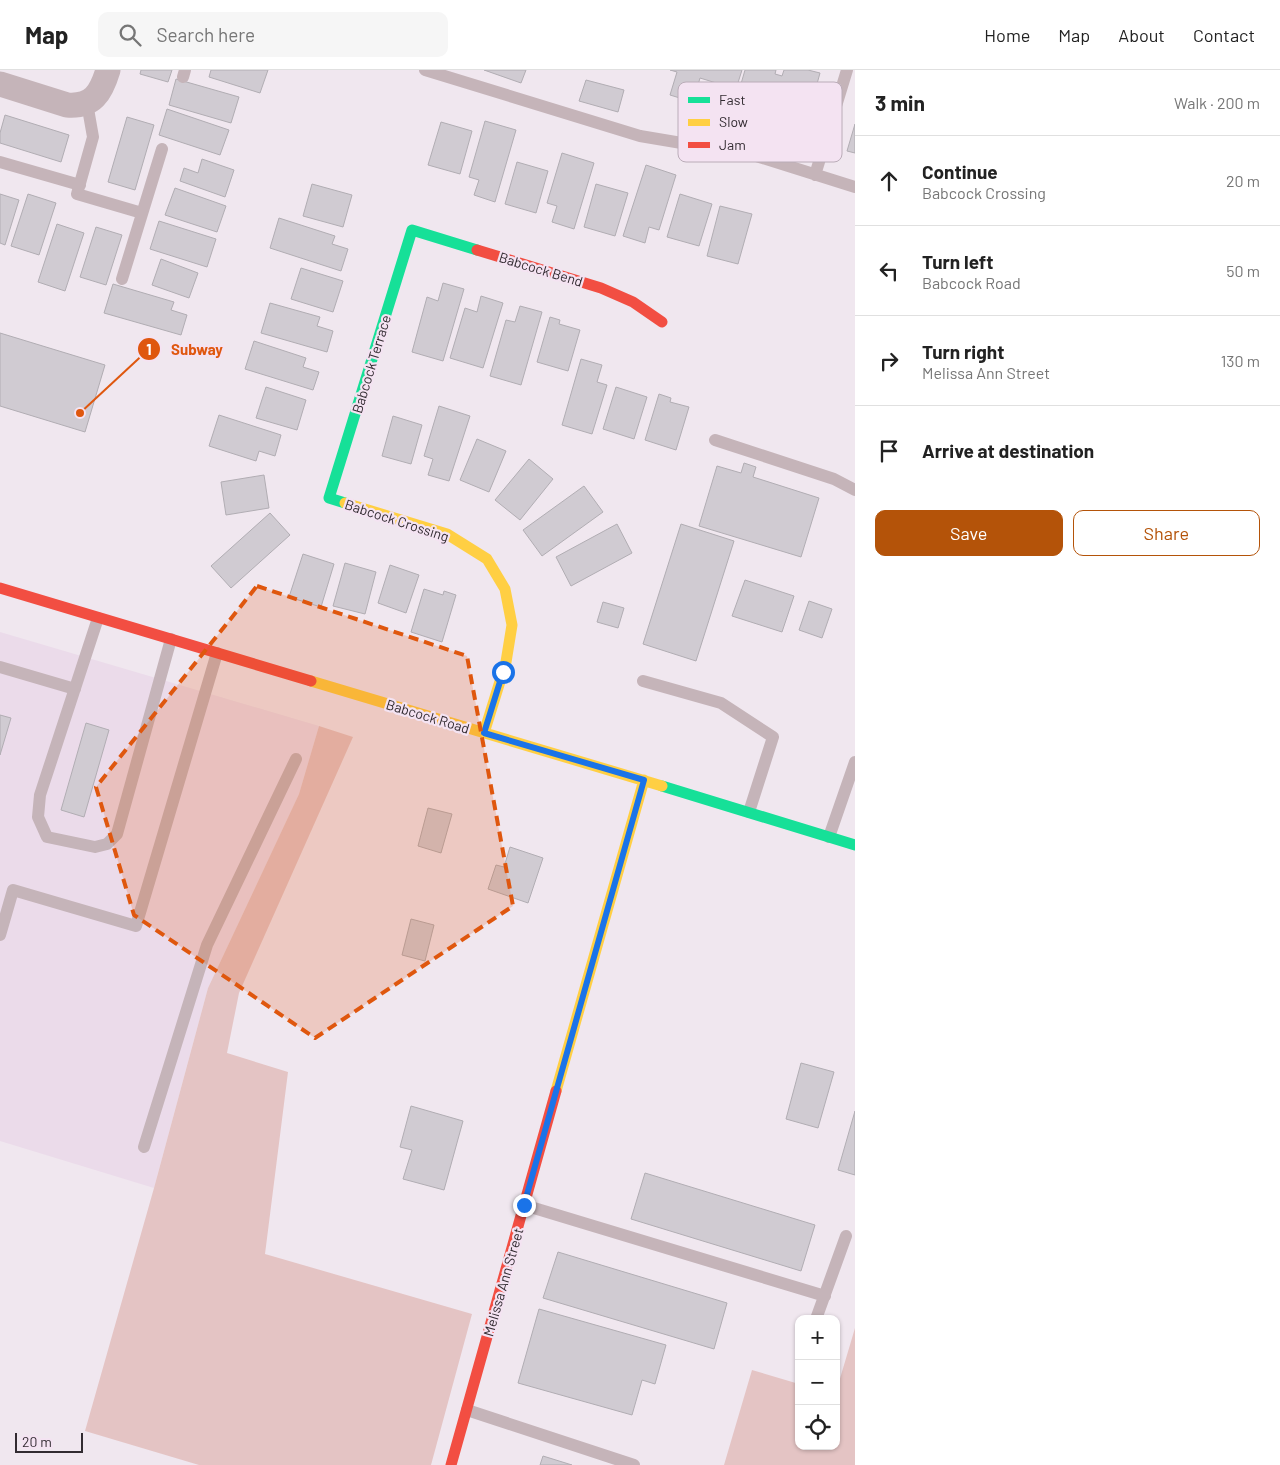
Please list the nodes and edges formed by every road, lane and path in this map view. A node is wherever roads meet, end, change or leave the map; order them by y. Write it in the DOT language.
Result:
graph roads {
  1 [pos="108,70"];
  2 [pos="425,70"];
  3 [pos="847,70"];
  4 [pos="0,84"];
  5 [pos="842,86"];
  6 [pos="87,103"];
  7 [pos="678,142"];
  8 [pos="162,149"];
  9 [pos="0,162"];
  10 [pos="777,162"];
  11 [pos="819,162"];
  12 [pos="815,175"];
  13 [pos="80,185"];
  14 [pos="855,187"];
  15 [pos="142,213"];
  16 [pos="412,230"];
  17 [pos="122,279"];
  18 [pos="662,322"];
  19 [pos="715,440"];
  20 [pos="855,490"];
  21 [pos="329,498"];
  22 [pos="0,588"];
  23 [pos="98,618"];
  24 [pos="171,639"];
  25 [pos="217,653"];
  26 [pos="0,668"];
  27 [pos="643,681"];
  28 [pos="75,689"];
  29 [pos="484,733"];
  30 [pos="296,759"];
  31 [pos="855,762"];
  32 [pos="644,780"];
  33 [pos="749,812"];
  34 [pos="829,837"];
  35 [pos="855,845"];
  36 [pos="0,935"];
  37 [pos="144,1147"];
  38 [pos="524,1205"];
  39 [pos="846,1236"];
  40 [pos="825,1296"];
  41 [pos="818,1315"];
  42 [pos="467,1410"];
  43 [pos="451,1465"];
  44 [pos="634,1465"];
  1 -- 6 [label="street"];
  2 -- 7 [label="lane"];
  3 -- 5 [label="lane"];
  4 -- 6 [label="street"];
  6 -- 13 [label="lane"];
  8 -- 15 [label="lane"];
  9 -- 13 [label="lane"];
  10 -- 12 [label="lane"];
  11 -- 12 [label="lane"];
  12 -- 14 [label="lane"];
  13 -- 15 [label="lane"];
  15 -- 17 [label="lane"];
  16 -- 18 [label="street, Babcock Bend"];
  16 -- 21 [label="street, Babcock Terrace"];
  19 -- 20 [label="lane"];
  21 -- 29 [label="street, Babcock Crossing"];
  22 -- 23 [label="street, Babcock Road"];
  23 -- 24 [label="street, Babcock Road"];
  23 -- 28 [label="lane"];
  24 -- 25 [label="street, Babcock Road"];
  24 -- 28 [label="lane"];
  25 -- 29 [label="street, Babcock Road"];
  25 -- 36 [label="lane"];
  26 -- 28 [label="lane"];
  27 -- 33 [label="lane"];
  29 -- 32 [label="street, Babcock Road"];
  30 -- 37 [label="lane"];
  31 -- 34 [label="lane"];
  32 -- 33 [label="street, Babcock Road"];
  32 -- 38 [label="street, Melissa Ann Street"];
  33 -- 34 [label="street, Babcock Road"];
  34 -- 35 [label="street, Babcock Road"];
  38 -- 40 [label="lane"];
  38 -- 42 [label="street, Melissa Ann Street"];
  39 -- 40 [label="lane"];
  40 -- 41 [label="lane"];
  42 -- 43 [label="street, Melissa Ann Street"];
  42 -- 44 [label="lane"];
}
